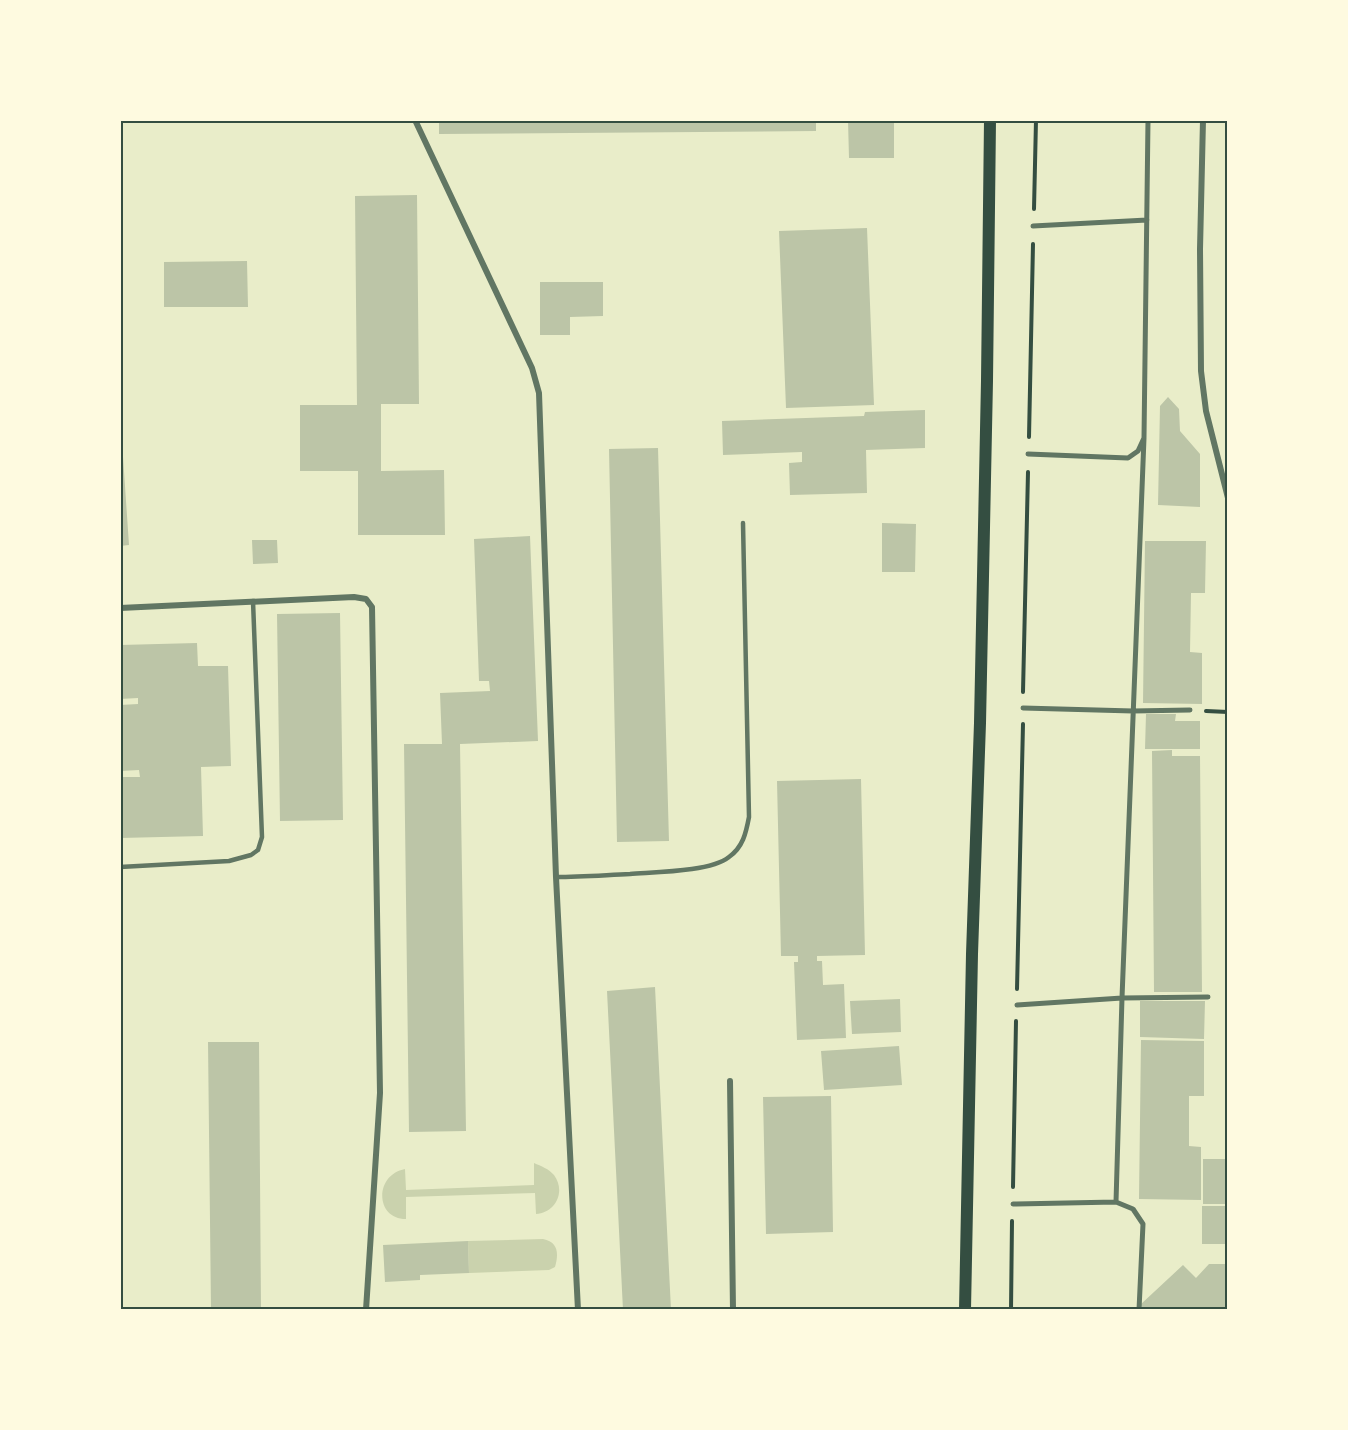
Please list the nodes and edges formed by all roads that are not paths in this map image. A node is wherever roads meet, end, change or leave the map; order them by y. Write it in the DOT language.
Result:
graph roads {
  1 [pos="415,120"];
  2 [pos="990,120"];
  3 [pos="1148,120"];
  4 [pos="1203,120"];
  5 [pos="1146,220"];
  6 [pos="1033,226"];
  7 [pos="1144,438"];
  8 [pos="1028,454"];
  9 [pos="1228,498"];
  10 [pos="744,523"];
  11 [pos="253,601"];
  12 [pos="120,608"];
  13 [pos="1023,708"];
  14 [pos="1190,710"];
  15 [pos="1133,711"];
  16 [pos="120,867"];
  17 [pos="556,877"];
  18 [pos="1208,997"];
  19 [pos="1122,998"];
  20 [pos="1017,1005"];
  21 [pos="730,1081"];
  22 [pos="1116,1202"];
  23 [pos="1013,1204"];
  24 [pos="366,1310"];
  25 [pos="578,1310"];
  26 [pos="733,1310"];
  27 [pos="965,1310"];
  28 [pos="1139,1310"];
  1 -- 17 [label="street"];
  2 -- 27 [label="main road"];
  3 -- 5 [label="street"];
  4 -- 9 [label="street"];
  5 -- 6 [label="street"];
  5 -- 7 [label="street"];
  7 -- 8 [label="street"];
  7 -- 15 [label="street"];
  10 -- 17 [label="lane"];
  11 -- 12 [label="street"];
  11 -- 16 [label="lane"];
  11 -- 24 [label="street"];
  13 -- 15 [label="street"];
  14 -- 15 [label="street"];
  15 -- 19 [label="street"];
  17 -- 25 [label="street"];
  18 -- 19 [label="street"];
  19 -- 20 [label="street"];
  19 -- 22 [label="street"];
  21 -- 26 [label="street"];
  22 -- 23 [label="street"];
  22 -- 28 [label="street"];
}
